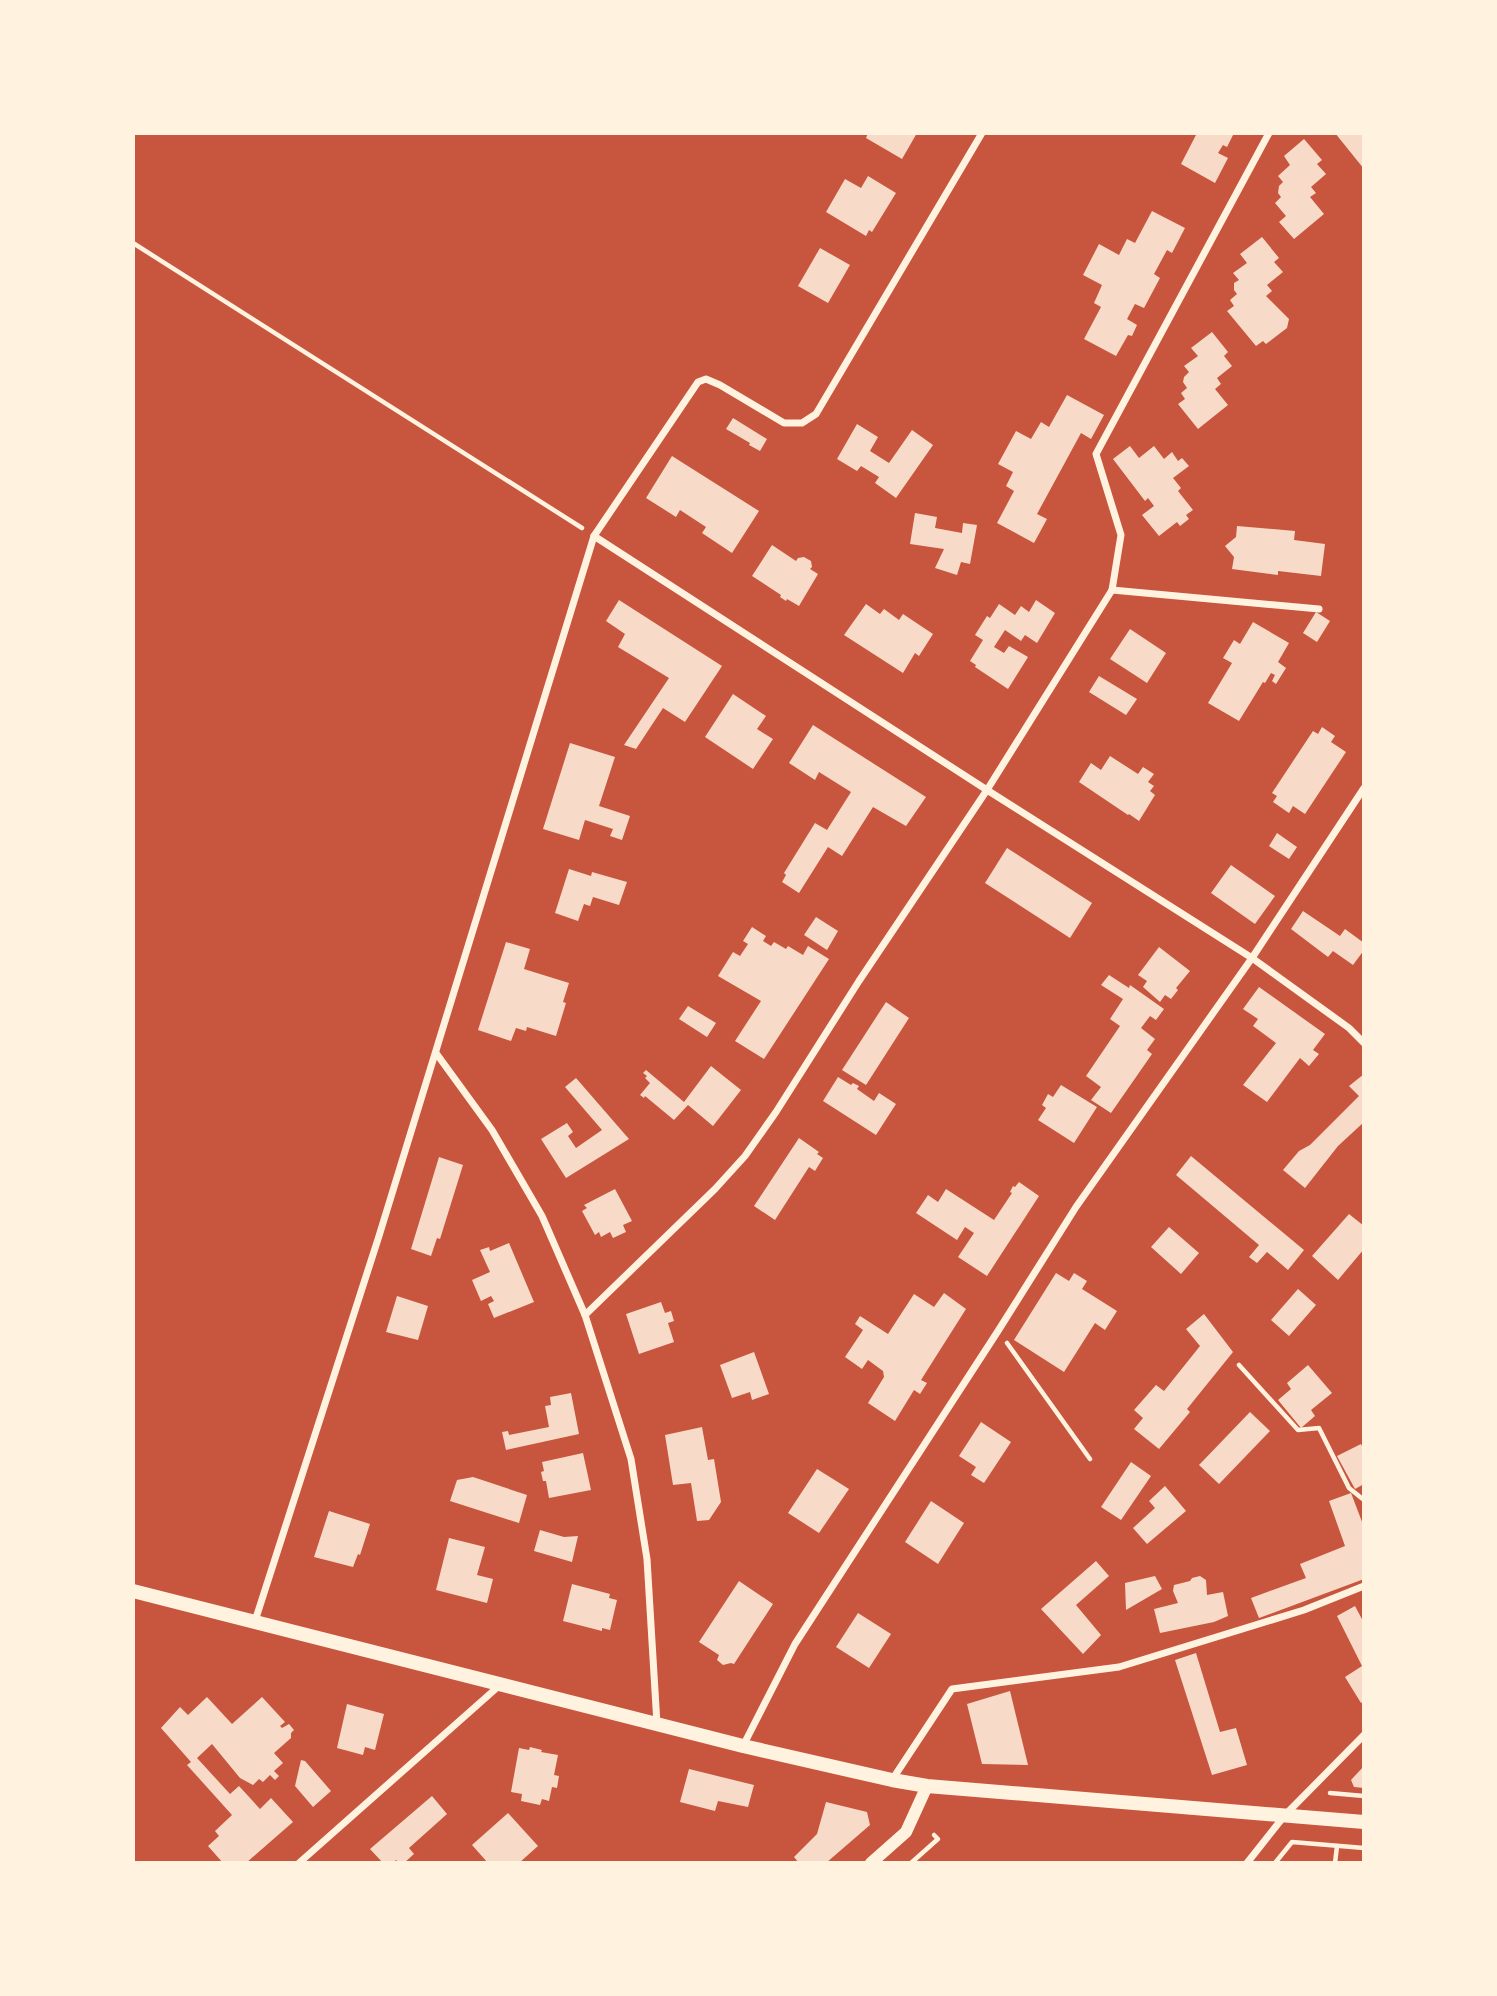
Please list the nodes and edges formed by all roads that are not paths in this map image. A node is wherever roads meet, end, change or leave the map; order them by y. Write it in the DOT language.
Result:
graph roads {
  1 [pos="982,133"];
  2 [pos="1269,133"];
  3 [pos="594,536"];
  4 [pos="1112,590"];
  5 [pos="1320,610"];
  6 [pos="1364,788"];
  7 [pos="987,790"];
  8 [pos="1252,958"];
  9 [pos="1364,1044"];
  10 [pos="436,1053"];
  11 [pos="585,1315"];
  12 [pos="1364,1586"];
  13 [pos="133,1591"];
  14 [pos="255,1622"];
  15 [pos="500,1684"];
  16 [pos="657,1724"];
  17 [pos="1364,1735"];
  18 [pos="743,1746"];
  19 [pos="892,1780"];
  20 [pos="927,1786"];
  21 [pos="1285,1815"];
  22 [pos="1364,1822"];
  23 [pos="299,1863"];
  24 [pos="870,1863"];
  25 [pos="1247,1863"];
  1 -- 3 [label="street"];
  2 -- 4 [label="street"];
  3 -- 7 [label="street"];
  3 -- 10 [label="street"];
  4 -- 5 [label="street"];
  4 -- 7 [label="street"];
  6 -- 8 [label="street"];
  7 -- 8 [label="street"];
  7 -- 11 [label="street"];
  8 -- 9 [label="street"];
  8 -- 18 [label="street"];
  10 -- 11 [label="street"];
  10 -- 14 [label="street"];
  11 -- 16 [label="street"];
  12 -- 19 [label="street"];
  13 -- 14 [label="main road"];
  14 -- 15 [label="main road"];
  15 -- 16 [label="main road"];
  15 -- 23 [label="street"];
  16 -- 18 [label="main road"];
  17 -- 21 [label="street"];
  18 -- 19 [label="main road"];
  19 -- 20 [label="main road"];
  20 -- 21 [label="main road"];
  20 -- 24 [label="street"];
  21 -- 22 [label="main road"];
  21 -- 25 [label="street"];
}
